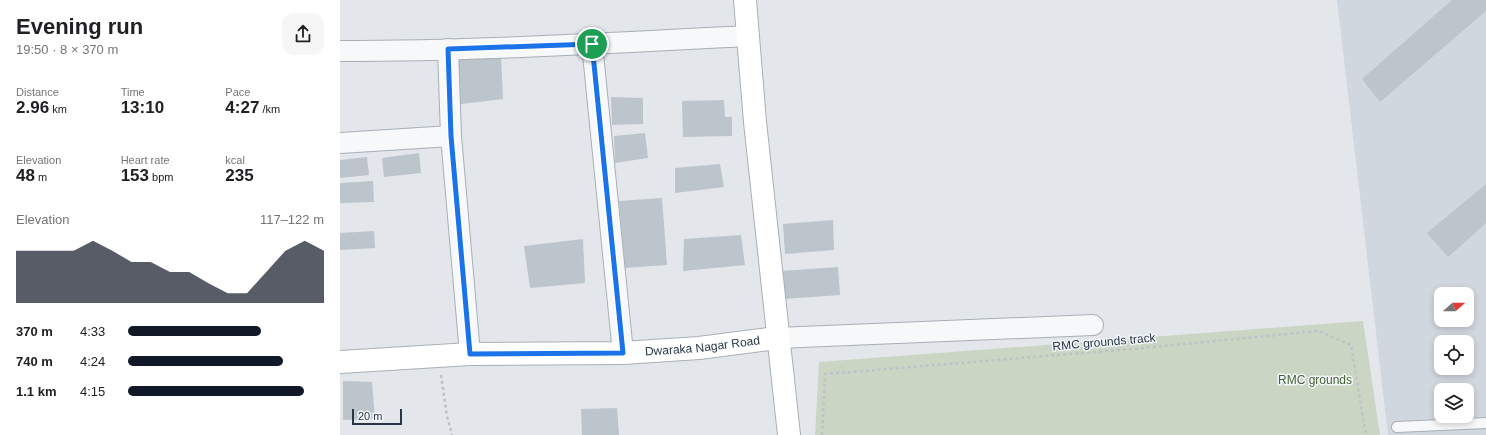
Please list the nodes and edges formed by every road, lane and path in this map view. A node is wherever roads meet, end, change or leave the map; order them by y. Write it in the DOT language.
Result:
graph roads {
  1 [pos="745,0"];
  2 [pos="748,36"];
  3 [pos="592,44"];
  4 [pos="448,49"];
  5 [pos="340,51"];
  6 [pos="451,136"];
  7 [pos="340,143"];
  8 [pos="1093,325"];
  9 [pos="777,338"];
  10 [pos="623,353"];
  11 [pos="470,354"];
  12 [pos="439,356"];
  13 [pos="340,362"];
  14 [pos="1486,423"];
  15 [pos="1397,427"];
  16 [pos="452,435"];
  17 [pos="789,435"];
  18 [pos="822,435"];
  19 [pos="1366,435"];
  1 -- 2 [label="main road"];
  2 -- 3 [label="street"];
  2 -- 9 [label="main road"];
  3 -- 4 [label="street"];
  3 -- 10 [label="street"];
  4 -- 5 [label="street"];
  4 -- 6 [label="street"];
  6 -- 7 [label="street"];
  6 -- 11 [label="street"];
  8 -- 9 [label="street"];
  9 -- 10 [label="main road, Dwaraka Nagar Road"];
  9 -- 17 [label="main road"];
  10 -- 11 [label="main road, Dwaraka Nagar Road"];
  11 -- 12 [label="main road, Dwaraka Nagar Road"];
  12 -- 13 [label="main road, Dwaraka Nagar Road"];
  12 -- 16 [label="path"];
  14 -- 15 [label="lane"];
  18 -- 19 [label="path, RMC grounds track"];
}
